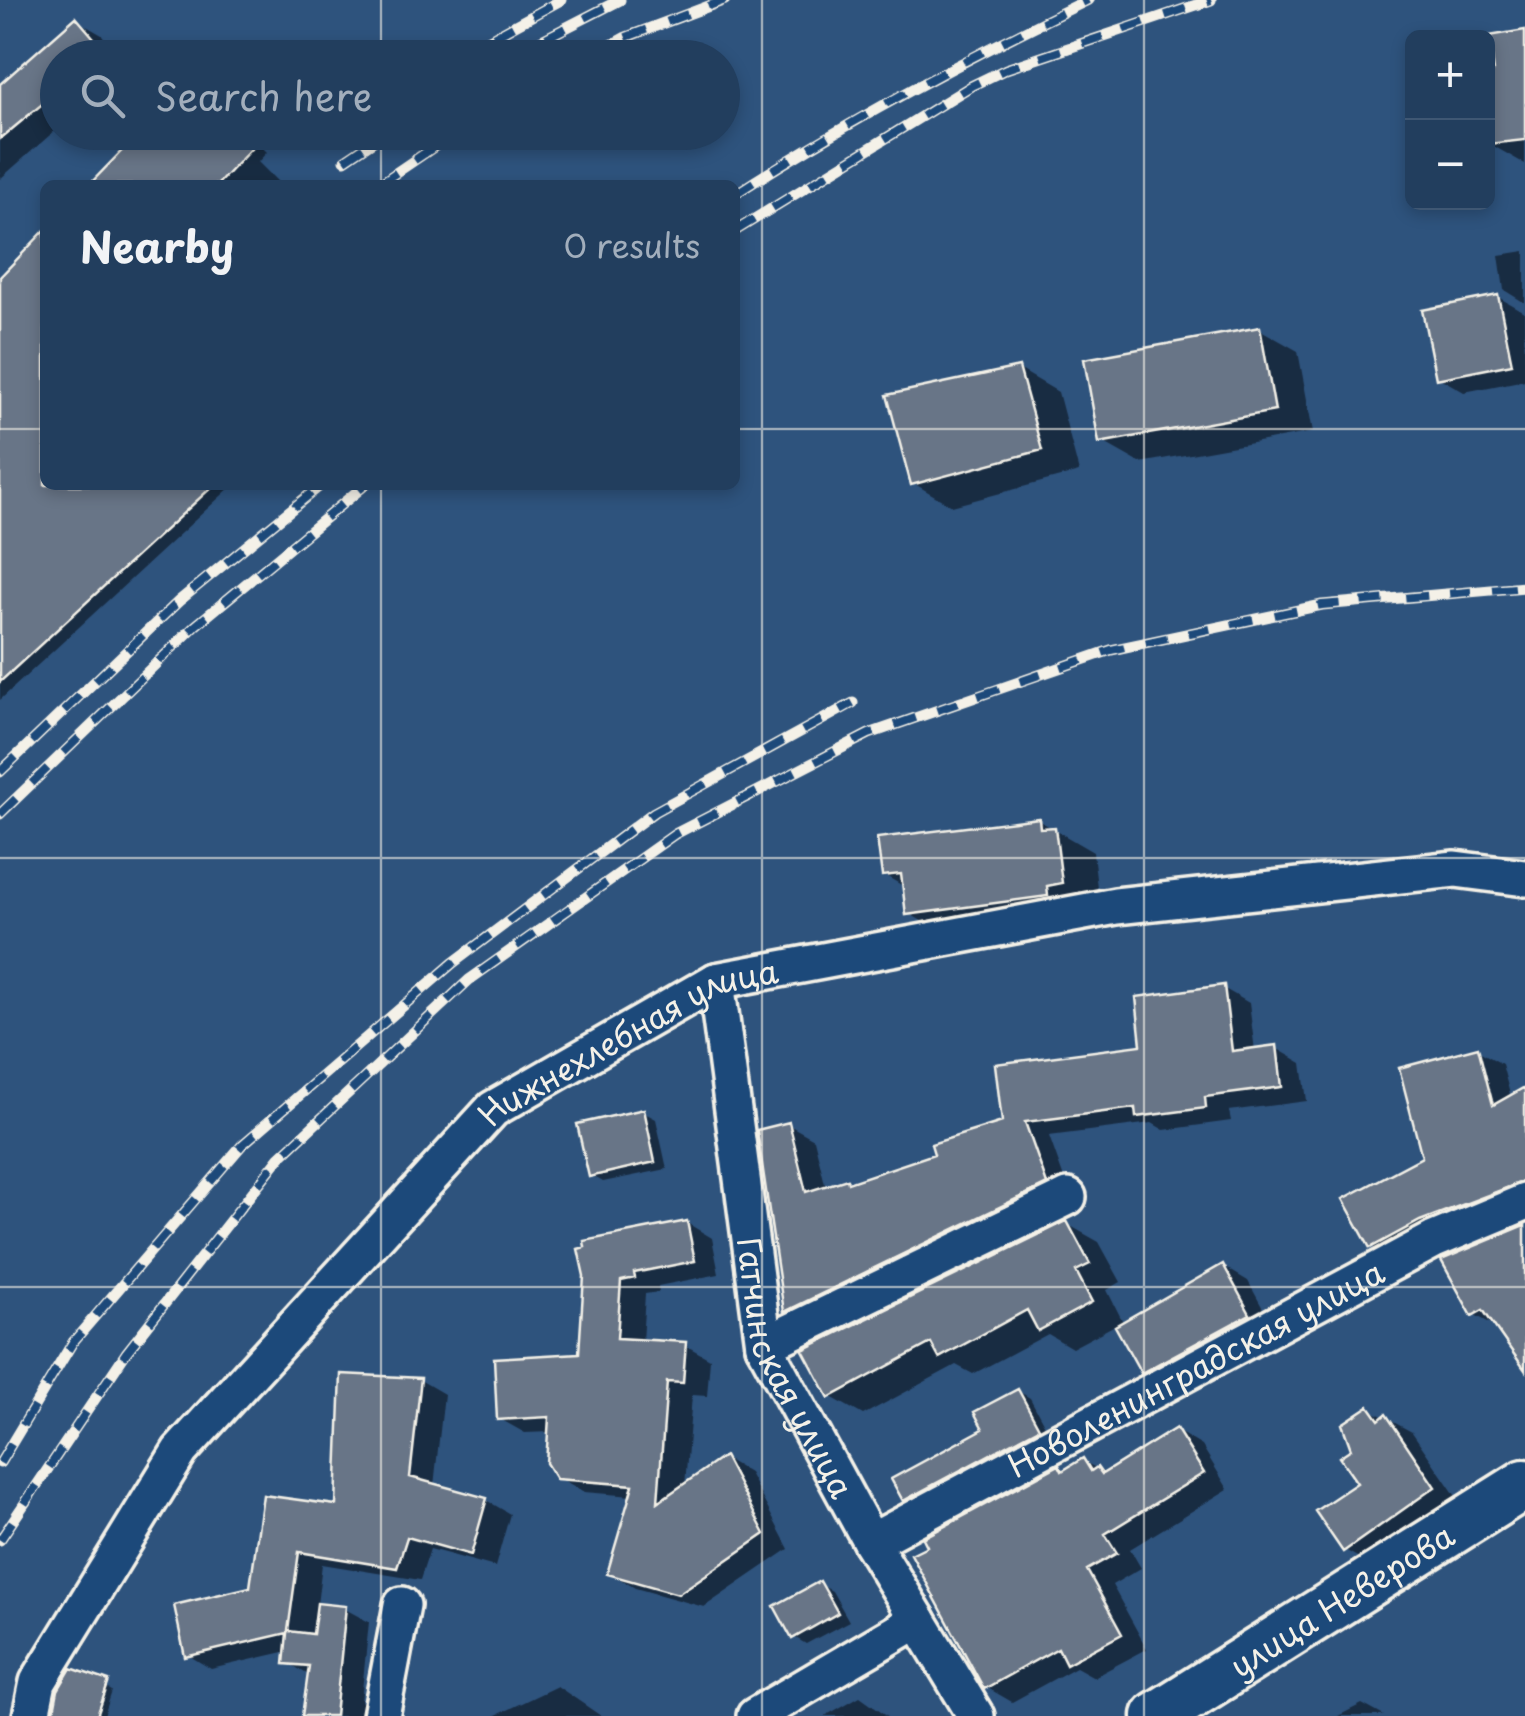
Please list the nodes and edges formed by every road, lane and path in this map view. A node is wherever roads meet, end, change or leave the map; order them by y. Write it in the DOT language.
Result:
graph roads {
  1 [pos="1525,878"];
  2 [pos="716,981"];
  3 [pos="1068,1197"];
  4 [pos="1525,1202"];
  5 [pos="764,1345"];
  6 [pos="1525,1484"];
  7 [pos="871,1542"];
  8 [pos="402,1604"];
  9 [pos="918,1620"];
  10 [pos="31,1716"];
  11 [pos="381,1716"];
  12 [pos="755,1716"];
  13 [pos="976,1716"];
  14 [pos="1157,1716"];
  1 -- 2 [label="street, Нижнехлебная улица"];
  2 -- 5 [label="street, Гатчинская улица"];
  2 -- 10 [label="street, Нижнехлебная улица"];
  3 -- 5 [label="street"];
  4 -- 7 [label="street, Новоленинградская улица"];
  5 -- 7 [label="street, Гатчинская улица"];
  6 -- 14 [label="street, улица Неверова"];
  7 -- 9 [label="street, Гатчинская улица"];
  8 -- 11 [label="street"];
  9 -- 12 [label="street"];
  9 -- 13 [label="street, Гатчинская улица"];
}
